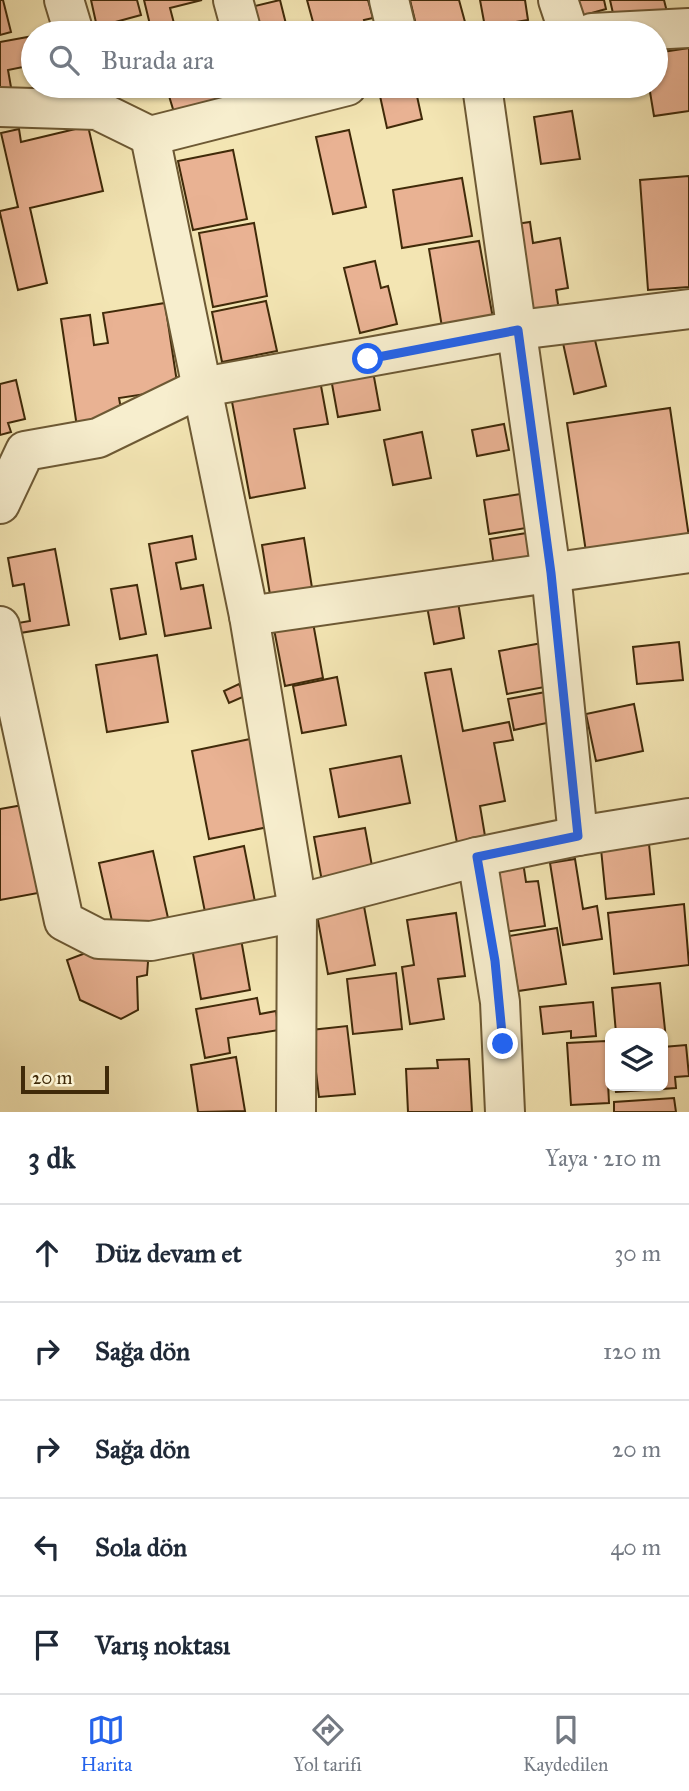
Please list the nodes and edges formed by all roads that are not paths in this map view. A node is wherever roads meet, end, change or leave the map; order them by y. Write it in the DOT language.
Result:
graph roads {
  1 [pos="64,0"];
  2 [pos="233,0"];
  3 [pos="389,0"];
  4 [pos="558,0"];
  5 [pos="70,21"];
  6 [pos="239,21"];
  7 [pos="394,21"];
  8 [pos="565,21"];
  9 [pos="689,28"];
  10 [pos="668,29"];
  11 [pos="93,98"];
  12 [pos="253,98"];
  13 [pos="484,98"];
  14 [pos="0,107"];
  15 [pos="150,136"];
  16 [pos="689,309"];
  17 [pos="518,330"];
  18 [pos="203,387"];
  19 [pos="0,504"];
  20 [pos="689,553"];
  21 [pos="551,573"];
  22 [pos="249,616"];
  23 [pos="0,626"];
  24 [pos="689,818"];
  25 [pos="578,836"];
  26 [pos="477,857"];
  27 [pos="297,908"];
  28 [pos="296,1112"];
  29 [pos="505,1112"];
  1 -- 5 [label="street"];
  2 -- 6 [label="street"];
  3 -- 7 [label="street"];
  4 -- 8 [label="street"];
  9 -- 10 [label="street"];
  11 -- 14 [label="street"];
  11 -- 15 [label="street"];
  12 -- 15 [label="street"];
  13 -- 17 [label="street"];
  15 -- 18 [label="street"];
  16 -- 17 [label="street"];
  17 -- 18 [label="street"];
  17 -- 21 [label="street"];
  18 -- 19 [label="street"];
  18 -- 22 [label="street"];
  20 -- 21 [label="street"];
  21 -- 22 [label="street"];
  21 -- 25 [label="street"];
  22 -- 27 [label="street"];
  23 -- 27 [label="street"];
  24 -- 25 [label="street"];
  25 -- 26 [label="street"];
  26 -- 27 [label="street"];
  26 -- 29 [label="street"];
  27 -- 28 [label="street"];
}
